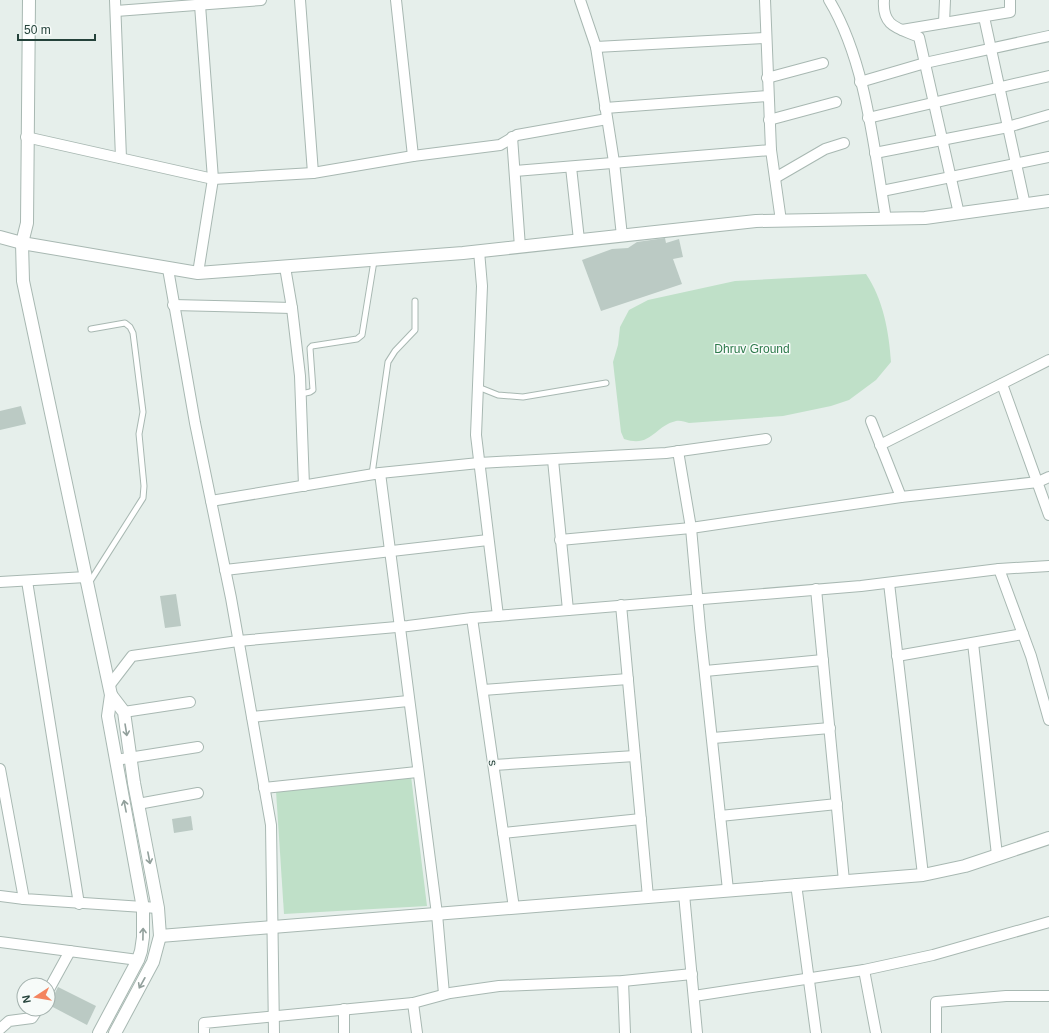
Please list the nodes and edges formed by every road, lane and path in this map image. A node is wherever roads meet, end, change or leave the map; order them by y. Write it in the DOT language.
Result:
graph roads {
  1 [pos="28,0"];
  2 [pos="115,0"];
  3 [pos="261,0"];
  4 [pos="300,0"];
  5 [pos="396,0"];
  6 [pos="580,0"];
  7 [pos="765,0"];
  8 [pos="828,0"];
  9 [pos="884,0"];
  10 [pos="945,0"];
  11 [pos="1010,0"];
  12 [pos="200,5"];
  13 [pos="116,11"];
  14 [pos="984,17"];
  15 [pos="944,23"];
  16 [pos="902,30"];
  17 [pos="1049,36"];
  18 [pos="766,38"];
  19 [pos="596,47"];
  20 [pos="991,48"];
  21 [pos="823,63"];
  22 [pos="925,63"];
  23 [pos="1049,76"];
  24 [pos="767,78"];
  25 [pos="860,82"];
  26 [pos="999,88"];
  27 [pos="768,96"];
  28 [pos="836,102"];
  29 [pos="933,102"];
  30 [pos="605,108"];
  31 [pos="1049,115"];
  32 [pos="868,118"];
  33 [pos="607,119"];
  34 [pos="770,120"];
  35 [pos="1008,127"];
  36 [pos="26,137"];
  37 [pos="512,138"];
  38 [pos="942,140"];
  39 [pos="844,143"];
  40 [pos="771,150"];
  41 [pos="875,153"];
  42 [pos="413,156"];
  43 [pos="1049,157"];
  44 [pos="121,158"];
  45 [pos="614,162"];
  46 [pos="1016,164"];
  47 [pos="571,167"];
  48 [pos="515,171"];
  49 [pos="313,173"];
  50 [pos="775,178"];
  51 [pos="950,178"];
  52 [pos="213,179"];
  53 [pos="882,191"];
  54 [pos="1049,201"];
  55 [pos="1025,205"];
  56 [pos="959,214"];
  57 [pos="886,219"];
  58 [pos="781,221"];
  59 [pos="622,236"];
  60 [pos="0,237"];
  61 [pos="579,240"];
  62 [pos="22,243"];
  63 [pos="520,247"];
  64 [pos="479,251"];
  65 [pos="374,260"];
  66 [pos="285,267"];
  67 [pos="168,269"];
  68 [pos="198,273"];
  69 [pos="415,301"];
  70 [pos="173,305"];
  71 [pos="292,308"];
  72 [pos="91,329"];
  73 [pos="1049,360"];
  74 [pos="606,383"];
  75 [pos="1002,384"];
  76 [pos="478,387"];
  77 [pos="301,394"];
  78 [pos="870,421"];
  79 [pos="766,439"];
  80 [pos="880,445"];
  81 [pos="678,451"];
  82 [pos="553,460"];
  83 [pos="479,463"];
  84 [pos="376,474"];
  85 [pos="1049,477"];
  86 [pos="1038,482"];
  87 [pos="304,486"];
  88 [pos="901,497"];
  89 [pos="211,501"];
  90 [pos="1049,515"];
  91 [pos="691,528"];
  92 [pos="488,540"];
  93 [pos="560,540"];
  94 [pos="391,552"];
  95 [pos="1049,566"];
  96 [pos="999,569"];
  97 [pos="225,570"];
  98 [pos="27,581"];
  99 [pos="0,582"];
  100 [pos="87,582"];
  101 [pos="889,583"];
  102 [pos="816,589"];
  103 [pos="698,599"];
  104 [pos="621,605"];
  105 [pos="568,610"];
  106 [pos="498,616"];
  107 [pos="472,618"];
  108 [pos="400,627"];
  109 [pos="1023,634"];
  110 [pos="238,641"];
  111 [pos="973,643"];
  112 [pos="897,656"];
  113 [pos="823,660"];
  114 [pos="705,671"];
  115 [pos="628,680"];
  116 [pos="110,690"];
  117 [pos="483,690"];
  118 [pos="408,701"];
  119 [pos="190,702"];
  120 [pos="124,712"];
  121 [pos="252,717"];
  122 [pos="1049,720"];
  123 [pos="830,728"];
  124 [pos="713,738"];
  125 [pos="198,747"];
  126 [pos="635,756"];
  127 [pos="130,757"];
  128 [pos="116,760"];
  129 [pos="494,765"];
  130 [pos="0,769"];
  131 [pos="417,772"];
  132 [pos="264,788"];
  133 [pos="198,793"];
  134 [pos="2,794"];
  135 [pos="138,804"];
  136 [pos="837,804"];
  137 [pos="720,816"];
  138 [pos="640,819"];
  139 [pos="504,833"];
  140 [pos="1049,838"];
  141 [pos="997,855"];
  142 [pos="923,875"];
  143 [pos="844,881"];
  144 [pos="796,884"];
  145 [pos="728,890"];
  146 [pos="684,894"];
  147 [pos="0,896"];
  148 [pos="648,897"];
  149 [pos="24,899"];
  150 [pos="80,904"];
  151 [pos="143,908"];
  152 [pos="158,908"];
  153 [pos="514,908"];
  154 [pos="437,914"];
  155 [pos="1049,922"];
  156 [pos="272,928"];
  157 [pos="160,936"];
  158 [pos="0,942"];
  159 [pos="70,951"];
  160 [pos="138,960"];
  161 [pos="864,970"];
  162 [pos="692,974"];
  163 [pos="56,977"];
  164 [pos="809,978"];
  165 [pos="623,981"];
  166 [pos="444,994"];
  167 [pos="694,996"];
  168 [pos="1049,996"];
  169 [pos="413,1003"];
  170 [pos="344,1009"];
  171 [pos="274,1016"];
  172 [pos="33,1017"];
  173 [pos="0,1029"];
  174 [pos="3,1033"];
  175 [pos="99,1033"];
  176 [pos="115,1033"];
  177 [pos="204,1033"];
  178 [pos="274,1033"];
  179 [pos="344,1033"];
  180 [pos="417,1033"];
  181 [pos="625,1033"];
  182 [pos="698,1033"];
  183 [pos="816,1033"];
  184 [pos="876,1033"];
  185 [pos="936,1033"];
  1 -- 36 [label="street"];
  2 -- 13 [label="street"];
  3 -- 12 [label="street"];
  4 -- 49 [label="street"];
  5 -- 42 [label="street"];
  6 -- 19 [label="street"];
  7 -- 18 [label="street"];
  8 -- 25 [label="street"];
  9 -- 16 [label="street"];
  10 -- 15 [label="street"];
  11 -- 14 [label="street"];
  12 -- 13 [label="street"];
  12 -- 52 [label="street"];
  13 -- 44 [label="street"];
  14 -- 15 [label="street"];
  14 -- 20 [label="street"];
  15 -- 16 [label="street"];
  16 -- 22 [label="street"];
  17 -- 20 [label="street"];
  18 -- 19 [label="street"];
  18 -- 24 [label="street"];
  19 -- 30 [label="street"];
  20 -- 22 [label="street"];
  20 -- 26 [label="street"];
  21 -- 24 [label="street"];
  22 -- 25 [label="street"];
  22 -- 29 [label="street"];
  23 -- 26 [label="street"];
  24 -- 27 [label="street"];
  25 -- 32 [label="street"];
  26 -- 29 [label="street"];
  26 -- 35 [label="street"];
  27 -- 30 [label="street"];
  27 -- 34 [label="street"];
  28 -- 34 [label="street"];
  29 -- 32 [label="street"];
  29 -- 38 [label="street"];
  30 -- 33 [label="street"];
  31 -- 35 [label="street"];
  32 -- 41 [label="street"];
  33 -- 37 [label="street"];
  33 -- 45 [label="street"];
  34 -- 40 [label="street"];
  35 -- 38 [label="street"];
  35 -- 46 [label="street"];
  36 -- 44 [label="street"];
  36 -- 62 [label="street"];
  37 -- 42 [label="street"];
  37 -- 48 [label="street"];
  38 -- 41 [label="street"];
  38 -- 51 [label="street"];
  39 -- 50 [label="street"];
  40 -- 45 [label="street"];
  40 -- 50 [label="street"];
  41 -- 53 [label="street"];
  42 -- 49 [label="street"];
  43 -- 46 [label="street"];
  44 -- 52 [label="street"];
  45 -- 47 [label="street"];
  45 -- 59 [label="street"];
  46 -- 51 [label="street"];
  46 -- 55 [label="street"];
  47 -- 48 [label="street"];
  47 -- 61 [label="street"];
  48 -- 63 [label="street"];
  49 -- 52 [label="street"];
  50 -- 58 [label="street"];
  51 -- 53 [label="street"];
  51 -- 56 [label="street"];
  52 -- 68 [label="street"];
  53 -- 57 [label="street"];
  54 -- 55 [label="street"];
  55 -- 56 [label="street"];
  56 -- 57 [label="street"];
  57 -- 58 [label="street"];
  58 -- 59 [label="street"];
  59 -- 61 [label="street"];
  60 -- 62 [label="street"];
  61 -- 63 [label="street"];
  62 -- 67 [label="street"];
  62 -- 100 [label="street"];
  63 -- 64 [label="street"];
  64 -- 65 [label="street"];
  64 -- 76 [label="street"];
  65 -- 66 [label="street"];
  65 -- 77 [label="lane"];
  66 -- 68 [label="street"];
  66 -- 71 [label="street"];
  67 -- 68 [label="street"];
  67 -- 70 [label="street"];
  69 -- 84 [label="lane"];
  70 -- 71 [label="street"];
  70 -- 89 [label="street"];
  71 -- 77 [label="street"];
  72 -- 100 [label="lane"];
  73 -- 75 [label="street"];
  74 -- 76 [label="lane"];
  75 -- 80 [label="street"];
  75 -- 86 [label="street"];
  76 -- 83 [label="street"];
  77 -- 87 [label="street"];
  78 -- 80 [label="street"];
  79 -- 81 [label="street"];
  80 -- 88 [label="street"];
  81 -- 82 [label="street"];
  81 -- 91 [label="street"];
  82 -- 83 [label="street"];
  82 -- 93 [label="street"];
  83 -- 84 [label="street"];
  83 -- 92 [label="street"];
  84 -- 87 [label="street"];
  84 -- 94 [label="street"];
  85 -- 86 [label="street"];
  86 -- 88 [label="street"];
  86 -- 90 [label="street"];
  87 -- 89 [label="street"];
  88 -- 91 [label="street"];
  89 -- 97 [label="street"];
  91 -- 93 [label="street"];
  91 -- 103 [label="street"];
  92 -- 94 [label="street"];
  92 -- 106 [label="street"];
  93 -- 105 [label="street"];
  94 -- 97 [label="street"];
  94 -- 108 [label="street"];
  95 -- 96 [label="street"];
  96 -- 101 [label="street"];
  96 -- 109 [label="street"];
  97 -- 110 [label="street"];
  98 -- 99 [label="street"];
  98 -- 100 [label="street"];
  98 -- 150 [label="street"];
  100 -- 116 [label="street"];
  101 -- 102 [label="street"];
  101 -- 112 [label="street"];
  102 -- 103 [label="street"];
  102 -- 113 [label="street"];
  103 -- 104 [label="street"];
  103 -- 114 [label="street"];
  104 -- 105 [label="street"];
  104 -- 115 [label="street"];
  105 -- 106 [label="street"];
  106 -- 107 [label="street"];
  107 -- 108 [label="street"];
  107 -- 117 [label="street, s"];
  108 -- 110 [label="street"];
  108 -- 118 [label="street"];
  109 -- 111 [label="street"];
  109 -- 122 [label="street"];
  110 -- 116 [label="street"];
  110 -- 121 [label="street"];
  111 -- 112 [label="street"];
  111 -- 141 [label="street"];
  112 -- 142 [label="street"];
  113 -- 114 [label="street"];
  113 -- 123 [label="street"];
  114 -- 124 [label="street"];
  115 -- 117 [label="street"];
  115 -- 126 [label="street"];
  116 -- 120 [label="street"];
  116 -- 128 [label="street"];
  117 -- 129 [label="street, s"];
  118 -- 121 [label="street"];
  118 -- 131 [label="street"];
  119 -- 120 [label="street"];
  120 -- 127 [label="street, one-way"];
  121 -- 132 [label="street"];
  123 -- 124 [label="street"];
  123 -- 136 [label="street"];
  124 -- 137 [label="street"];
  125 -- 127 [label="street"];
  126 -- 129 [label="street"];
  126 -- 138 [label="street"];
  127 -- 128 [label="street"];
  127 -- 135 [label="street"];
  151 -- 128 [label="street, one-way"];
  129 -- 139 [label="street, s"];
  130 -- 134 [label="street"];
  131 -- 132 [label="street"];
  131 -- 154 [label="street"];
  132 -- 156 [label="street"];
  133 -- 135 [label="street"];
  134 -- 149 [label="street"];
  135 -- 152 [label="street, one-way"];
  136 -- 137 [label="street"];
  136 -- 143 [label="street"];
  137 -- 145 [label="street"];
  138 -- 139 [label="street"];
  138 -- 148 [label="street"];
  139 -- 153 [label="street, s"];
  140 -- 141 [label="street"];
  141 -- 142 [label="street"];
  142 -- 143 [label="street"];
  143 -- 144 [label="street"];
  144 -- 145 [label="street"];
  144 -- 164 [label="street"];
  145 -- 146 [label="street"];
  146 -- 148 [label="street"];
  146 -- 162 [label="street"];
  147 -- 149 [label="street"];
  148 -- 153 [label="street"];
  149 -- 150 [label="street"];
  150 -- 151 [label="street"];
  151 -- 152 [label="street"];
  160 -- 151 [label="street, one-way"];
  152 -- 157 [label="street"];
  153 -- 154 [label="street"];
  154 -- 156 [label="street"];
  154 -- 166 [label="street"];
  155 -- 161 [label="street"];
  156 -- 157 [label="street"];
  156 -- 171 [label="street"];
  157 -- 176 [label="street, one-way"];
  158 -- 159 [label="street"];
  159 -- 160 [label="street"];
  159 -- 163 [label="street"];
  160 -- 175 [label="street"];
  161 -- 164 [label="street"];
  161 -- 184 [label="street"];
  162 -- 165 [label="street"];
  162 -- 167 [label="street"];
  164 -- 167 [label="street"];
  164 -- 183 [label="street"];
  165 -- 166 [label="street"];
  165 -- 181 [label="street"];
  166 -- 169 [label="street"];
  167 -- 182 [label="street"];
  168 -- 185 [label="street"];
  169 -- 170 [label="street"];
  169 -- 180 [label="street"];
  170 -- 171 [label="street"];
  170 -- 179 [label="street"];
  171 -- 177 [label="street"];
  171 -- 178 [label="street"];
  172 -- 173 [label="street"];
  173 -- 174 [label="street"];
}
